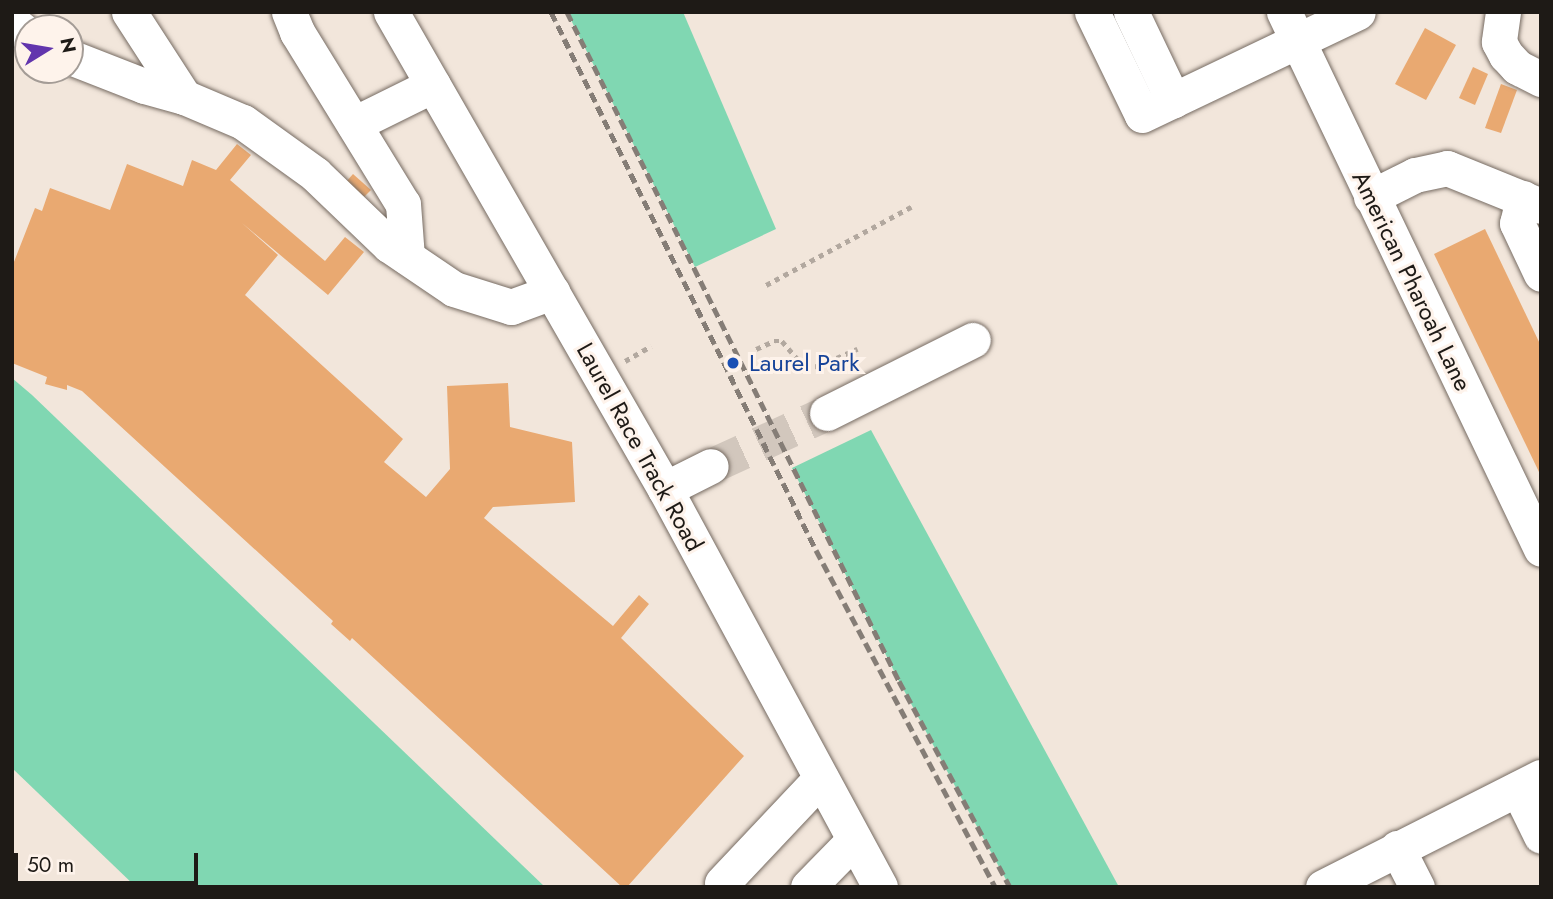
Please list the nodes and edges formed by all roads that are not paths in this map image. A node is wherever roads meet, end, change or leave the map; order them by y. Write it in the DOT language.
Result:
graph roads {
  1 [pos="129,12"];
  2 [pos="289,12"];
  3 [pos="391,12"];
  4 [pos="1092,12"];
  5 [pos="1130,12"];
  6 [pos="1358,12"];
  7 [pos="1503,12"];
  8 [pos="1291,27"];
  9 [pos="84,62"];
  10 [pos="1541,79"];
  11 [pos="433,85"];
  12 [pos="184,97"];
  13 [pos="1173,100"];
  14 [pos="355,124"];
  15 [pos="1371,197"];
  16 [pos="1532,202"];
  17 [pos="407,257"];
  18 [pos="1541,274"];
  19 [pos="552,292"];
  20 [pos="973,340"];
  21 [pos="827,413"];
  22 [pos="710,466"];
  23 [pos="665,489"];
  24 [pos="1541,549"];
  25 [pos="821,778"];
  26 [pos="1529,783"];
  27 [pos="1541,836"];
  28 [pos="854,839"];
  29 [pos="1397,848"];
  30 [pos="722,883"];
  31 [pos="808,887"];
  32 [pos="880,887"];
  33 [pos="1323,887"];
  34 [pos="1417,887"];
  1 -- 12 [label="street"];
  2 -- 14 [label="street"];
  3 -- 11 [label="street, Laurel Race Track Road"];
  4 -- 13 [label="street"];
  5 -- 13 [label="street"];
  6 -- 8 [label="street"];
  7 -- 10 [label="street"];
  8 -- 13 [label="street"];
  8 -- 15 [label="street, American Pharoah Lane"];
  9 -- 12 [label="street"];
  11 -- 14 [label="street"];
  11 -- 19 [label="street, Laurel Race Track Road"];
  12 -- 17 [label="street"];
  14 -- 17 [label="street"];
  15 -- 16 [label="street"];
  15 -- 24 [label="street, American Pharoah Lane"];
  16 -- 18 [label="street"];
  17 -- 19 [label="street"];
  19 -- 23 [label="street, Laurel Race Track Road"];
  20 -- 21 [label="street"];
  22 -- 23 [label="street"];
  23 -- 25 [label="street, Laurel Race Track Road"];
  25 -- 28 [label="street, Laurel Race Track Road"];
  25 -- 30 [label="street"];
  26 -- 27 [label="street"];
  26 -- 29 [label="street"];
  28 -- 31 [label="street"];
  28 -- 32 [label="street, Laurel Race Track Road"];
  29 -- 33 [label="street"];
  29 -- 34 [label="street"];
}
